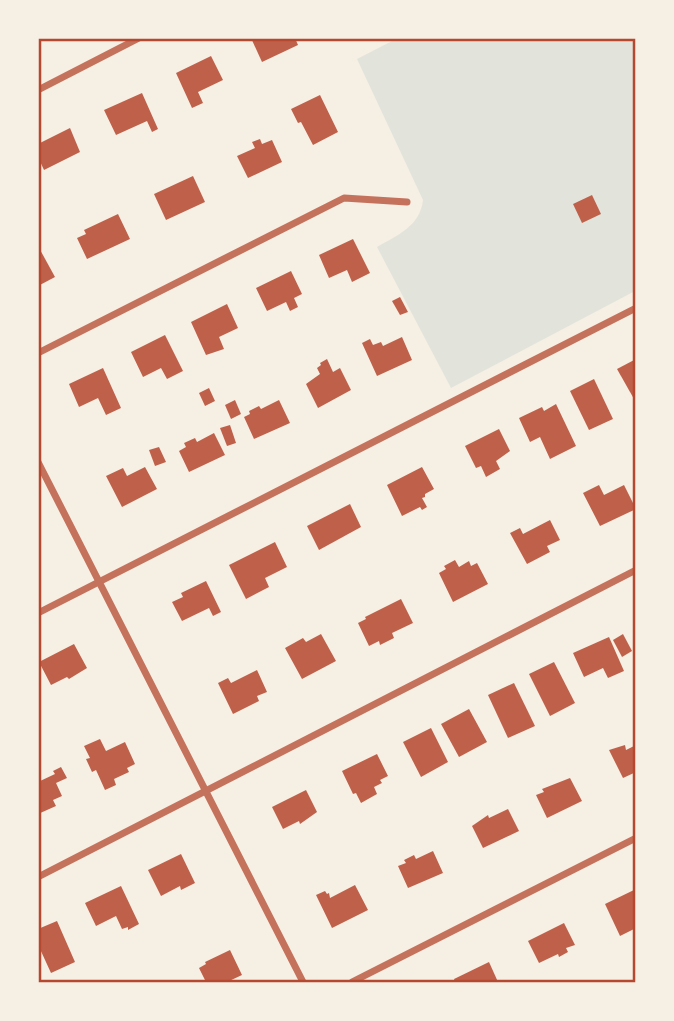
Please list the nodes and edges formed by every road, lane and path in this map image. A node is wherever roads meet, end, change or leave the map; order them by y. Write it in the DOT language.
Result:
graph roads {
  1 [pos="139,38"];
  2 [pos="38,90"];
  3 [pos="407,202"];
  4 [pos="635,308"];
  5 [pos="38,353"];
  6 [pos="38,462"];
  7 [pos="635,570"];
  8 [pos="100,582"];
  9 [pos="38,613"];
  10 [pos="206,791"];
  11 [pos="635,838"];
  12 [pos="38,877"];
  13 [pos="303,982"];
  14 [pos="352,982"];
  1 -- 2 [label="street"];
  3 -- 5 [label="street"];
  4 -- 8 [label="street"];
  6 -- 8 [label="street"];
  7 -- 10 [label="street"];
  8 -- 9 [label="street"];
  8 -- 10 [label="street"];
  10 -- 12 [label="street"];
  10 -- 13 [label="street"];
  11 -- 14 [label="street"];
}
